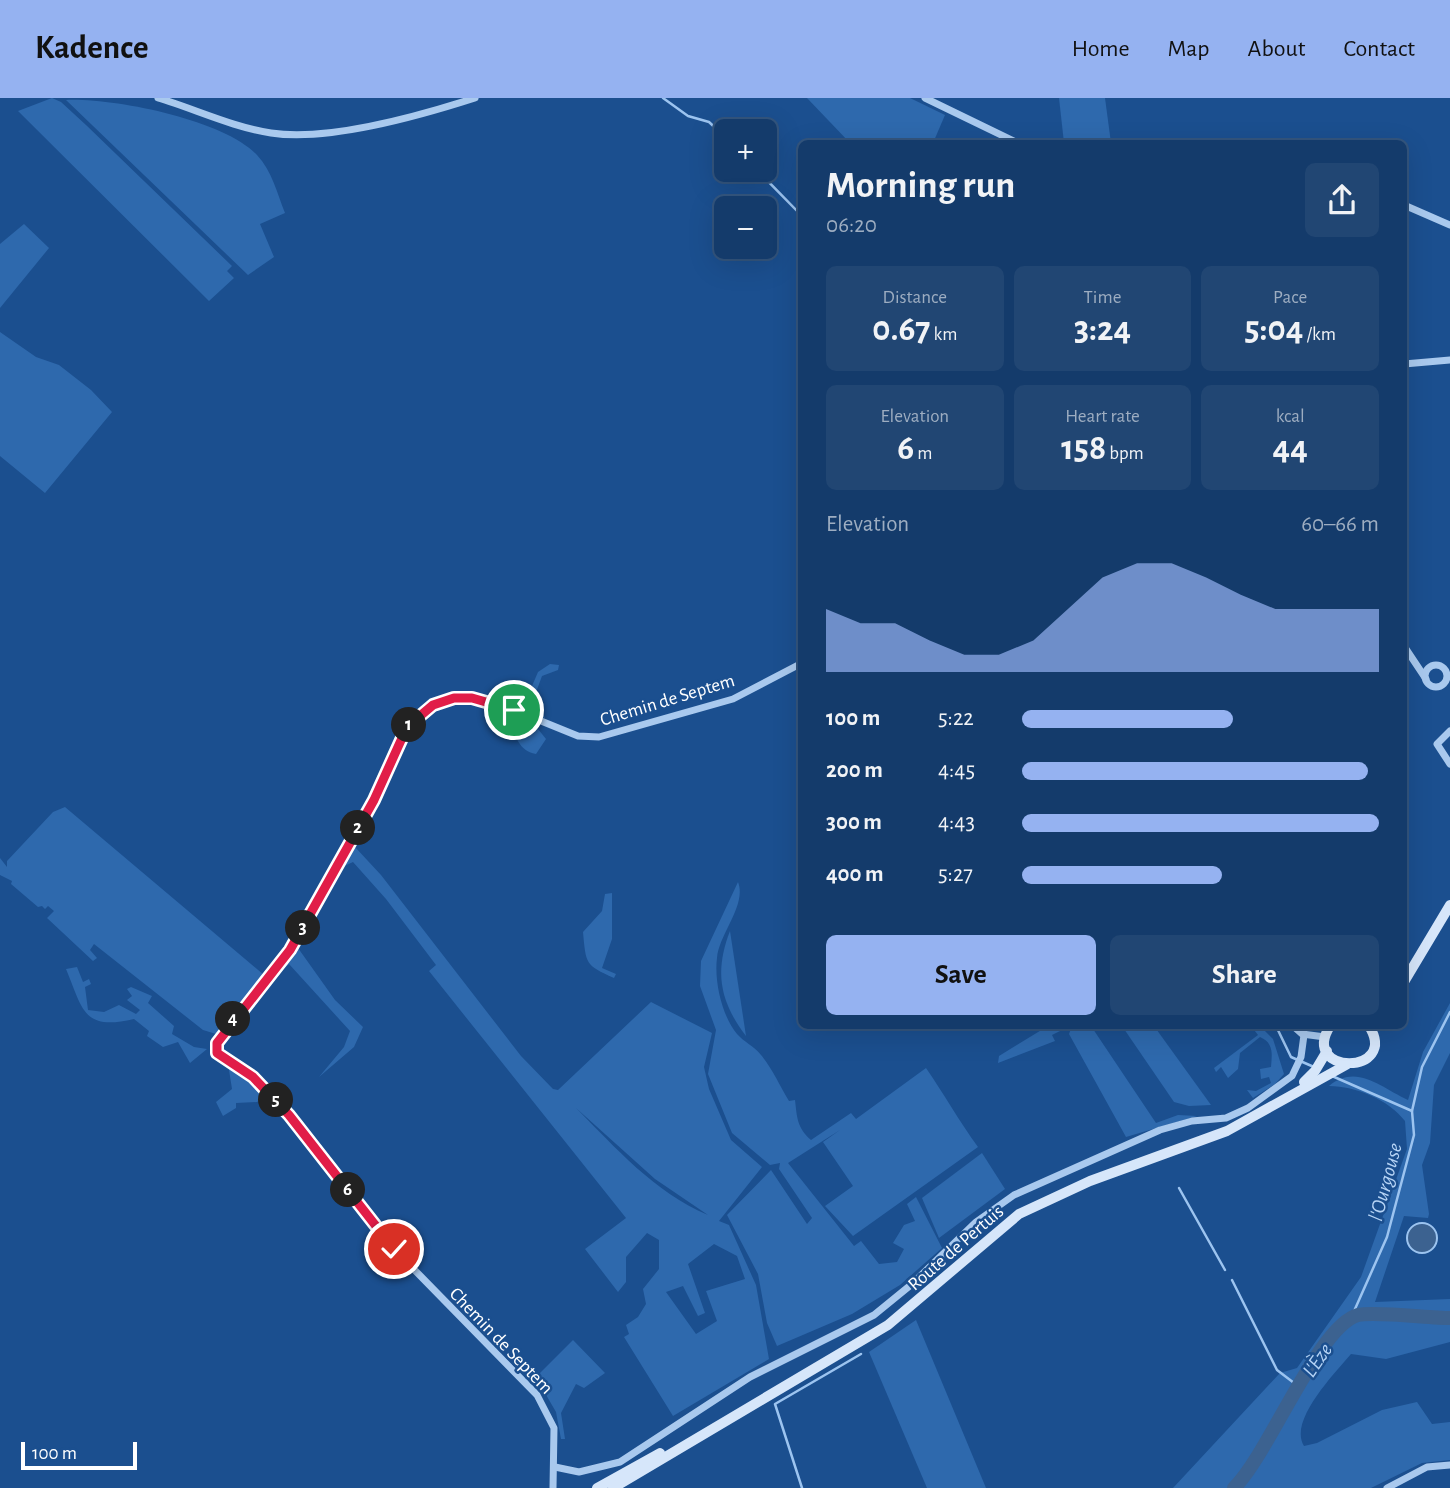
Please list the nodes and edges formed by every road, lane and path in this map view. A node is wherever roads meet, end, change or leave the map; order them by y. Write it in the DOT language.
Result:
graph roads {
  1 [pos="158,98"];
  2 [pos="475,98"];
  3 [pos="925,98"];
  4 [pos="1012,140"];
  5 [pos="1407,206"];
  6 [pos="1450,225"];
  7 [pos="1450,360"];
  8 [pos="1407,364"];
  9 [pos="1407,651"];
  10 [pos="798,665"];
  11 [pos="1426,680"];
  12 [pos="1440,686"];
  13 [pos="1450,690"];
  14 [pos="1450,731"];
  15 [pos="1450,764"];
  16 [pos="1450,905"];
  17 [pos="1407,974"];
  18 [pos="1297,1029"];
  19 [pos="1329,1029"];
  20 [pos="1370,1029"];
  21 [pos="1377,1029"];
  22 [pos="1304,1035"];
  23 [pos="1325,1037"];
  24 [pos="1374,1037"];
  25 [pos="1327,1051"];
  26 [pos="1346,1065"];
  27 [pos="1291,1094"];
  28 [pos="731,1418"];
  29 [pos="1450,1465"];
  30 [pos="555,1467"];
  31 [pos="553,1488"];
  32 [pos="597,1488"];
  33 [pos="613,1488"];
  34 [pos="1387,1488"];
  1 -- 2 [label="street"];
  3 -- 4 [label="street"];
  5 -- 6 [label="street"];
  7 -- 8 [label="street"];
  9 -- 11 [label="street"];
  10 -- 30 [label="street, Chemin de Septem"];
  11 -- 12 [label="street"];
  11 -- 12 [label="street"];
  12 -- 13 [label="street"];
  14 -- 15 [label="street"];
  16 -- 17 [label="main road"];
  18 -- 22 [label="street"];
  19 -- 23 [label="main road"];
  20 -- 24 [label="main road"];
  21 -- 24 [label="main road"];
  22 -- 23 [label="street"];
  22 -- 30 [label="street"];
  23 -- 25 [label="main road"];
  24 -- 26 [label="main road, Route de Pertuis"];
  25 -- 26 [label="main road"];
  25 -- 27 [label="main road, Route de Pertuis"];
  26 -- 27 [label="main road, Route de Pertuis"];
  27 -- 28 [label="main road, Route de Pertuis"];
  28 -- 32 [label="main road, Route de Pertuis"];
  28 -- 33 [label="main road, Route de Pertuis"];
  29 -- 34 [label="street"];
  30 -- 31 [label="street, Chemin de Septem"];
}
